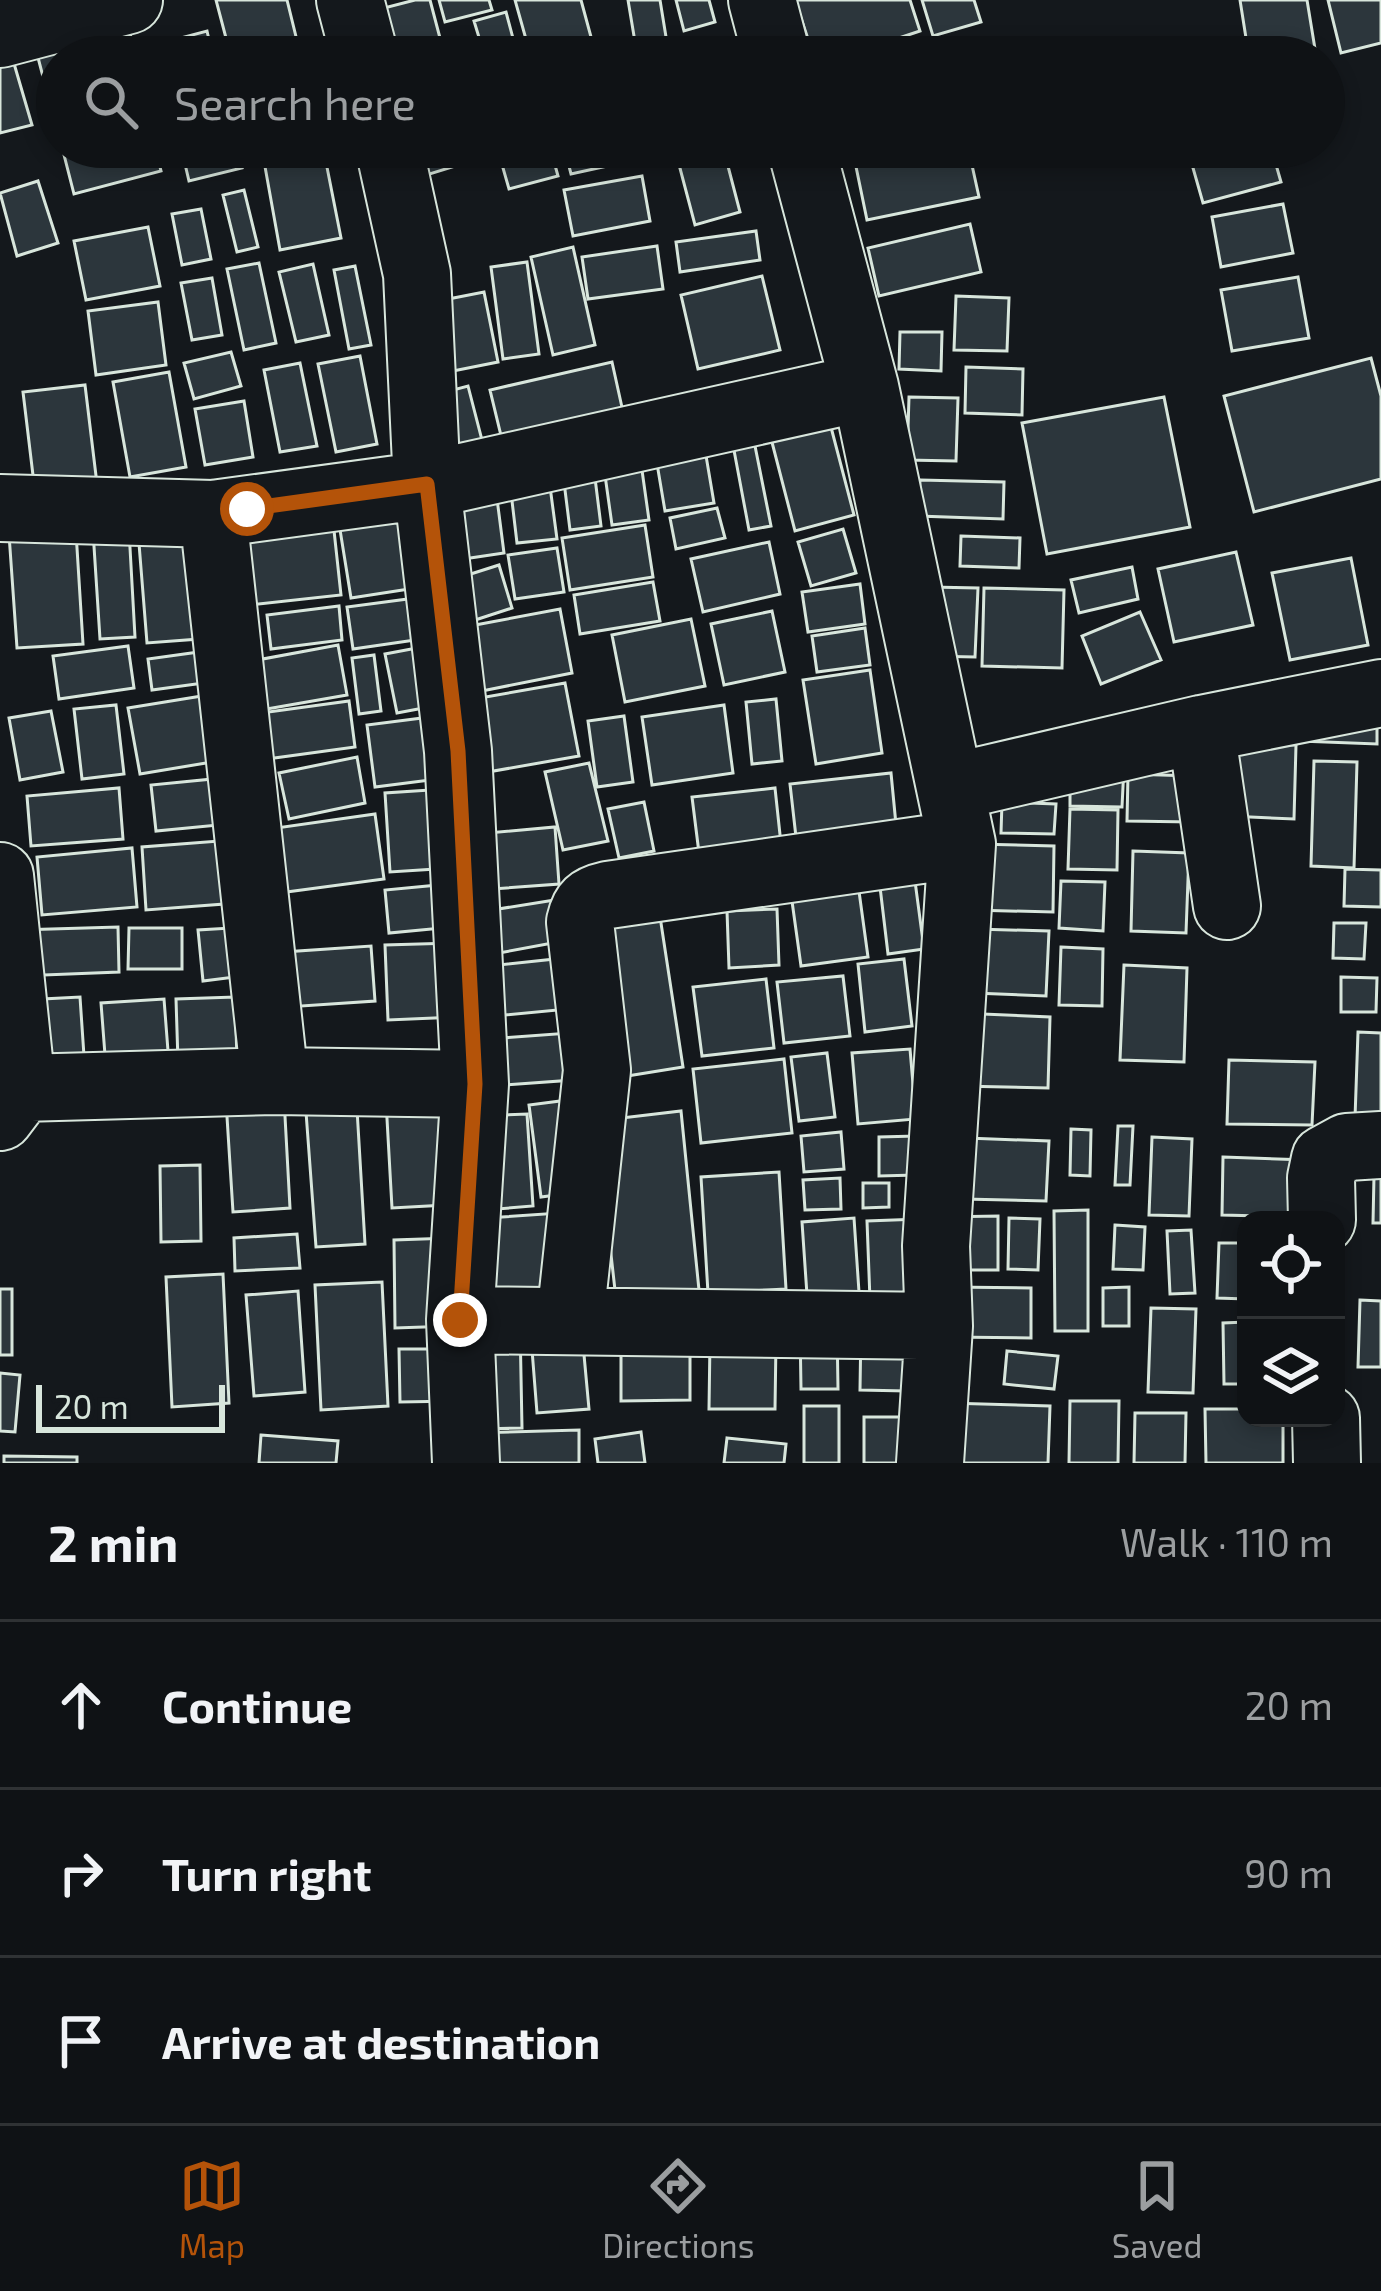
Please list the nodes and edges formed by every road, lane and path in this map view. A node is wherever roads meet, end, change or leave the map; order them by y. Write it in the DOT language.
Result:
graph roads {
  1 [pos="129,0"];
  2 [pos="350,0"];
  3 [pos="762,0"];
  4 [pos="62,8"];
  5 [pos="0,34"];
  6 [pos="359,36"];
  7 [pos="771,36"];
  8 [pos="395,168"];
  9 [pos="807,168"];
  10 [pos="865,387"];
  11 [pos="427,484"];
  12 [pos="0,508"];
  13 [pos="213,514"];
  14 [pos="1381,693"];
  15 [pos="1201,729"];
  16 [pos="958,815"];
  17 [pos="0,876"];
  18 [pos="1227,906"];
  19 [pos="275,1081"];
  20 [pos="475,1084"];
  21 [pos="11,1102"];
  22 [pos="1381,1145"];
  23 [pos="1322,1211"];
  24 [pos="460,1320"];
  25 [pos="570,1320"];
  26 [pos="940,1325"];
  27 [pos="1326,1427"];
  28 [pos="466,1463"];
  29 [pos="930,1463"];
  30 [pos="1327,1463"];
  1 -- 4 [label="street"];
  2 -- 6 [label="street"];
  3 -- 7 [label="street"];
  4 -- 5 [label="street"];
  8 -- 11 [label="street"];
  9 -- 10 [label="street"];
  10 -- 11 [label="street"];
  10 -- 16 [label="street"];
  11 -- 13 [label="street"];
  11 -- 20 [label="street"];
  12 -- 13 [label="street"];
  13 -- 19 [label="street"];
  14 -- 15 [label="street"];
  15 -- 16 [label="street"];
  15 -- 18 [label="street"];
  16 -- 25 [label="street"];
  16 -- 26 [label="street"];
  17 -- 21 [label="street"];
  19 -- 20 [label="street"];
  19 -- 21 [label="street"];
  20 -- 24 [label="street"];
  22 -- 23 [label="street"];
  24 -- 25 [label="street"];
  24 -- 28 [label="street"];
  25 -- 26 [label="street"];
  26 -- 29 [label="street"];
  27 -- 30 [label="street"];
}
